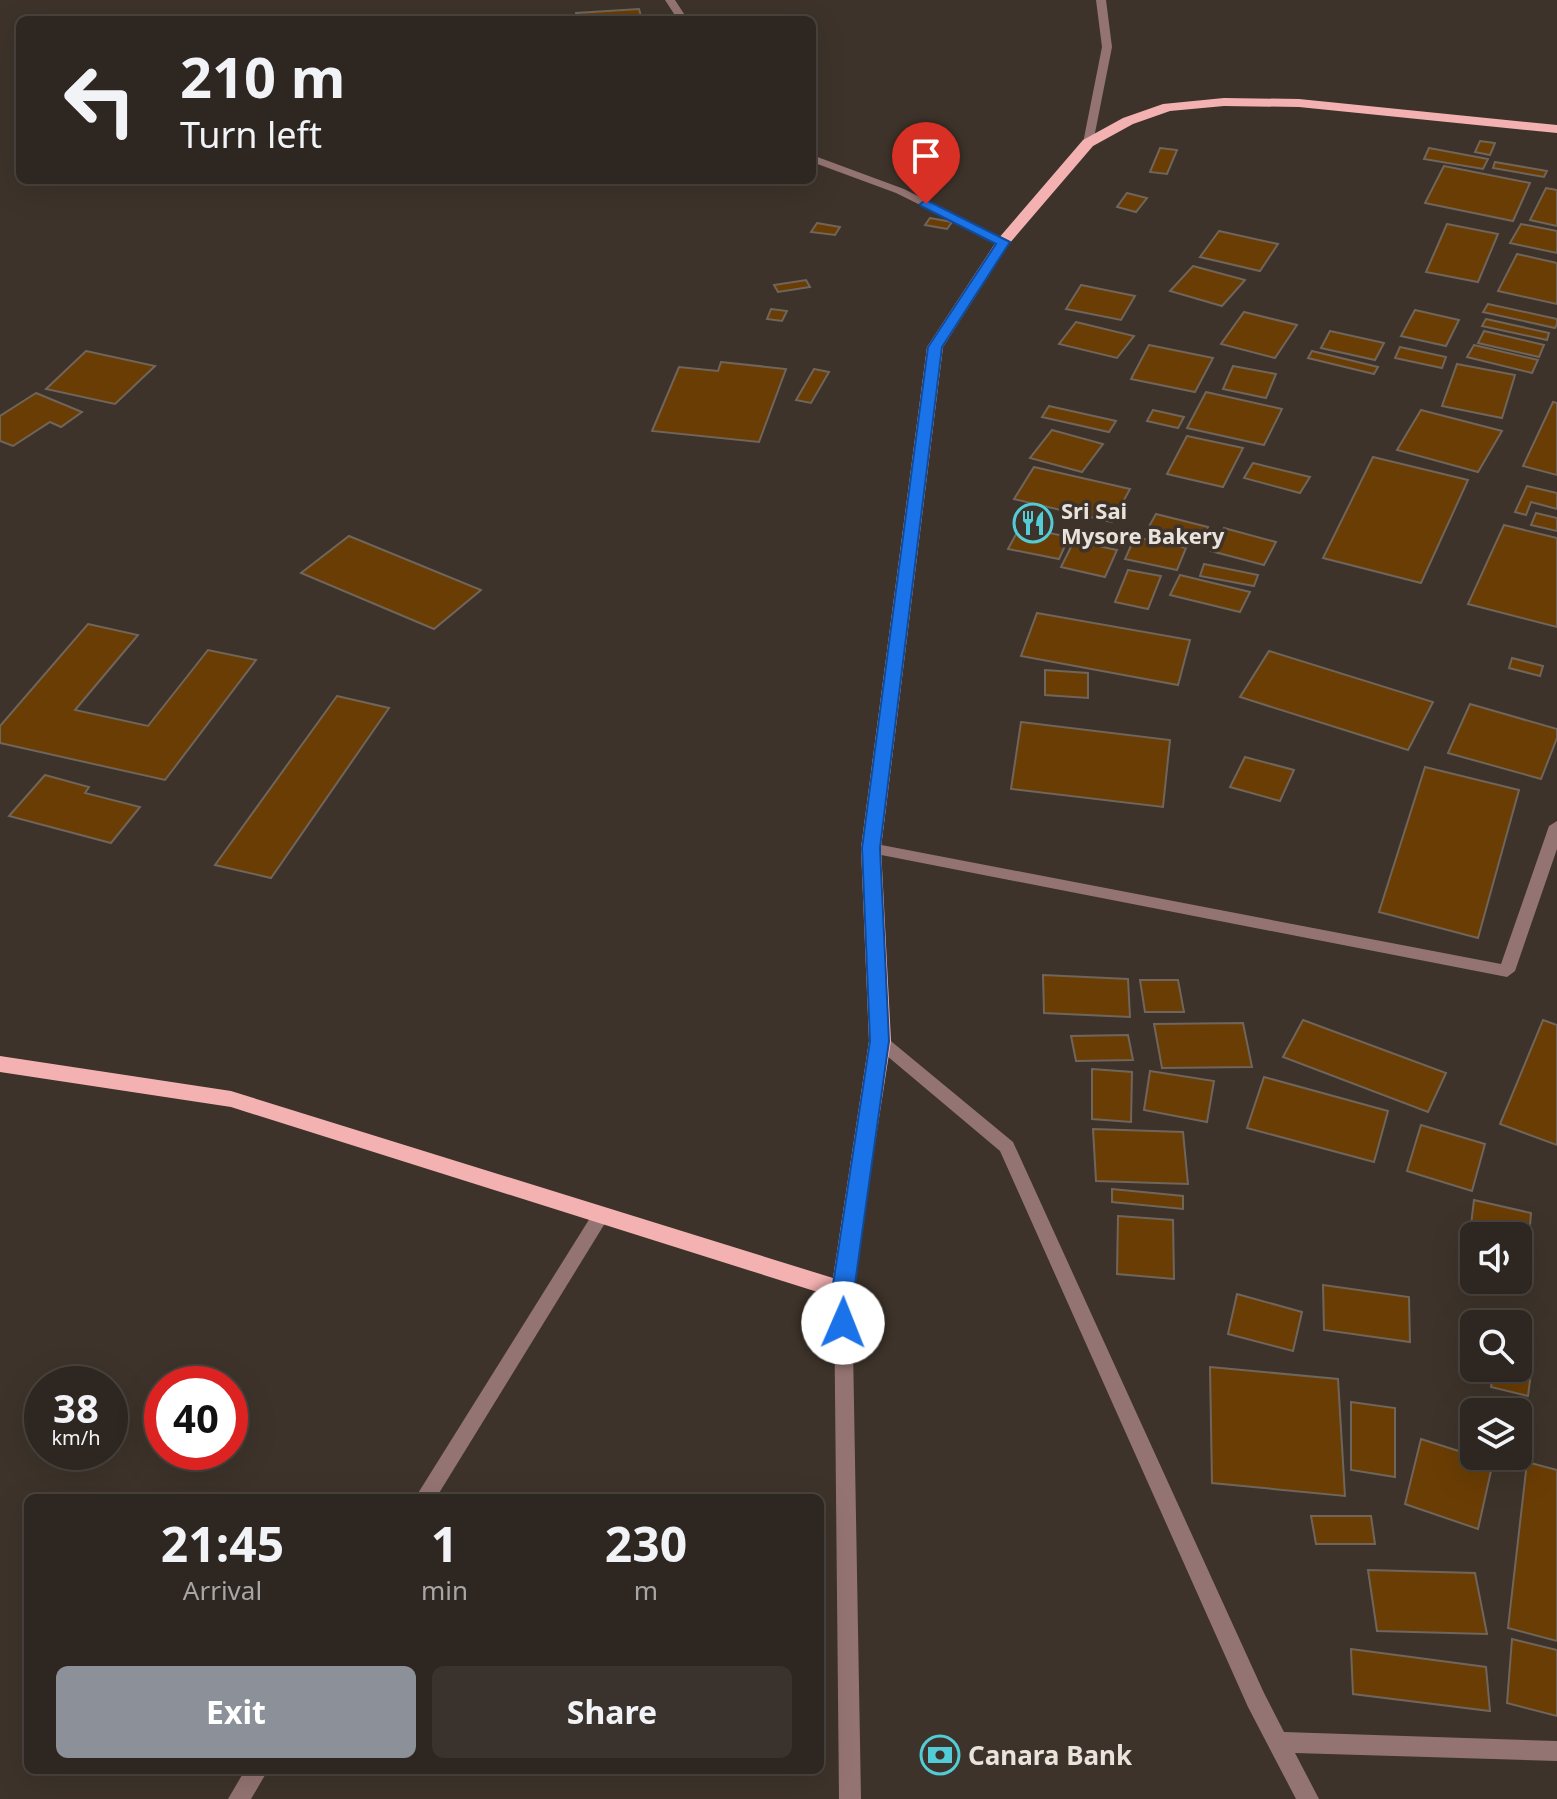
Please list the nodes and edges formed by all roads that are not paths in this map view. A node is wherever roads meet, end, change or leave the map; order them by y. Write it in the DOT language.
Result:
graph roads {
  1 [pos="1101,0"];
  2 [pos="1557,129"];
  3 [pos="1088,143"];
  4 [pos="816,160"];
  5 [pos="1003,242"];
  6 [pos="1557,826"];
  7 [pos="871,848"];
  8 [pos="880,1041"];
  9 [pos="0,1064"];
  10 [pos="601,1215"];
  11 [pos="843,1291"];
  12 [pos="427,1494"];
  13 [pos="1277,1742"];
  14 [pos="1557,1751"];
  15 [pos="255,1774"];
  16 [pos="239,1799"];
  17 [pos="850,1799"];
  18 [pos="1308,1799"];
  1 -- 3 [label="street"];
  2 -- 3 [label="main road"];
  3 -- 5 [label="main road"];
  4 -- 5 [label="street"];
  5 -- 7 [label="main road"];
  6 -- 7 [label="street"];
  7 -- 8 [label="main road"];
  8 -- 11 [label="main road"];
  8 -- 13 [label="street"];
  9 -- 10 [label="main road"];
  10 -- 11 [label="main road"];
  10 -- 12 [label="street"];
  11 -- 17 [label="street"];
  13 -- 14 [label="street"];
  13 -- 18 [label="street"];
  15 -- 16 [label="street"];
}
